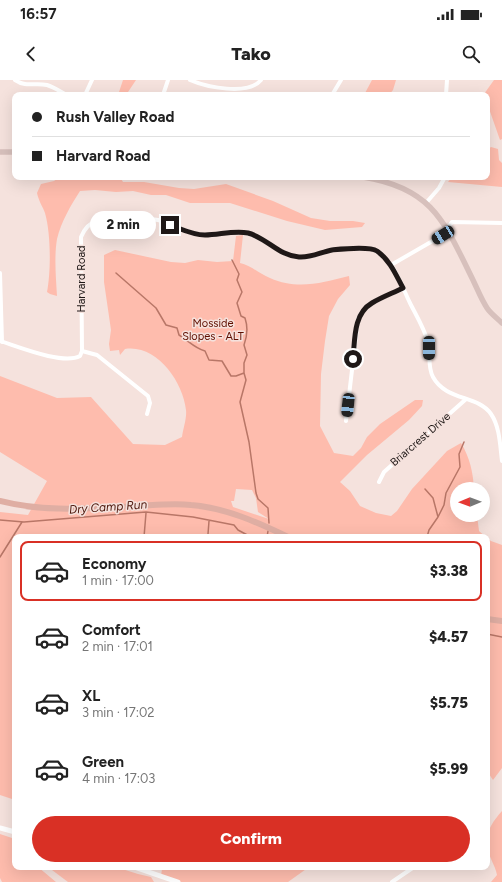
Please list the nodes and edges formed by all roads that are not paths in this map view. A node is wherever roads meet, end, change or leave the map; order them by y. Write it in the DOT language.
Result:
graph roads {
  1 [pos="15,80"];
  2 [pos="92,80"];
  3 [pos="168,80"];
  4 [pos="190,80"];
  5 [pos="261,80"];
  6 [pos="341,80"];
  7 [pos="447,80"];
  8 [pos="61,92"];
  9 [pos="86,92"];
  10 [pos="164,92"];
  11 [pos="334,92"];
  12 [pos="446,92"];
  13 [pos="0,152"];
  14 [pos="12,152"];
  15 [pos="377,180"];
  16 [pos="443,180"];
  17 [pos="426,202"];
  18 [pos="502,223"];
  19 [pos="447,228"];
  20 [pos="391,265"];
  21 [pos="0,273"];
  22 [pos="403,288"];
  23 [pos="502,323"];
  24 [pos="1,342"];
  25 [pos="82,351"];
  26 [pos="465,400"];
  27 [pos="147,414"];
  28 [pos="346,421"];
  29 [pos="502,461"];
  30 [pos="379,482"];
  31 [pos="0,501"];
  32 [pos="282,534"];
  33 [pos="490,619"];
  34 [pos="502,621"];
  35 [pos="0,828"];
  36 [pos="12,831"];
  37 [pos="143,870"];
  38 [pos="410,870"];
  39 [pos="178,882"];
  40 [pos="392,882"];
  1 -- 8 [label="street"];
  2 -- 9 [label="street"];
  3 -- 10 [label="street"];
  4 -- 5 [label="street"];
  6 -- 11 [label="street"];
  7 -- 12 [label="street"];
  13 -- 14 [label="main road"];
  15 -- 17 [label="main road"];
  16 -- 17 [label="street"];
  17 -- 19 [label="main road"];
  18 -- 19 [label="street"];
  19 -- 20 [label="street"];
  19 -- 23 [label="main road"];
  20 -- 22 [label="street, Harvard Road"];
  20 -- 25 [label="street, Harvard Road"];
  21 -- 24 [label="street"];
  22 -- 26 [label="street, Harvard Road"];
  22 -- 28 [label="street"];
  24 -- 25 [label="street"];
  25 -- 27 [label="street"];
  26 -- 29 [label="street, Harvard Road"];
  26 -- 30 [label="street, Briarcrest Drive"];
  31 -- 32 [label="main road"];
  33 -- 34 [label="main road"];
  35 -- 36 [label="street"];
  37 -- 39 [label="street"];
  38 -- 40 [label="street"];
}
